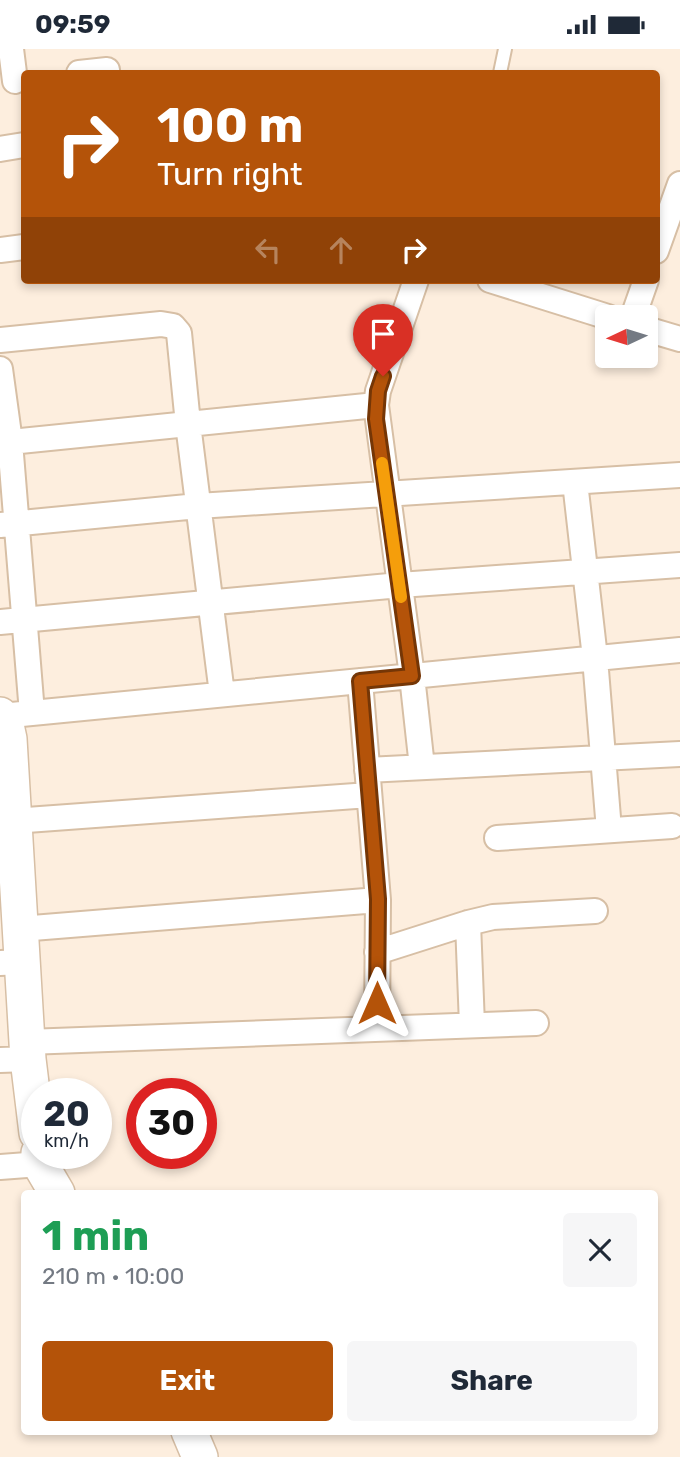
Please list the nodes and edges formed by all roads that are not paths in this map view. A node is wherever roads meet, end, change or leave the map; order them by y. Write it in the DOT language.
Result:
graph roads {
  1 [pos="11,49"];
  2 [pos="505,49"];
  3 [pos="501,70"];
  4 [pos="13,81"];
  5 [pos="21,146"];
  6 [pos="0,149"];
  7 [pos="680,184"];
  8 [pos="668,218"];
  9 [pos="660,240"];
  10 [pos="21,247"];
  11 [pos="0,250"];
  12 [pos="414,284"];
  13 [pos="503,284"];
  14 [pos="645,284"];
  15 [pos="637,305"];
  16 [pos="595,313"];
  17 [pos="658,333"];
  18 [pos="680,339"];
  19 [pos="0,340"];
  20 [pos="0,369"];
  21 [pos="376,405"];
  22 [pos="188,424"];
  23 [pos="5,443"];
  24 [pos="680,475"];
  25 [pos="575,482"];
  26 [pos="387,493"];
  27 [pos="198,506"];
  28 [pos="9,524"];
  29 [pos="680,565"];
  30 [pos="585,571"];
  31 [pos="400,585"];
  32 [pos="210,603"];
  33 [pos="25,619"];
  34 [pos="0,622"];
  35 [pos="680,650"];
  36 [pos="595,658"];
  37 [pos="412,676"];
  38 [pos="360,681"];
  39 [pos="222,694"];
  40 [pos="11,714"];
  41 [pos="680,754"];
  42 [pos="603,758"];
  43 [pos="422,767"];
  44 [pos="367,770"];
  45 [pos="369,795"];
  46 [pos="8,813"];
  47 [pos="672,826"];
  48 [pos="608,830"];
  49 [pos="497,838"];
  50 [pos="378,899"];
  51 [pos="595,911"];
  52 [pos="468,923"];
  53 [pos="14,952"];
  54 [pos="377,952"];
  55 [pos="536,1023"];
  56 [pos="472,1025"];
  57 [pos="377,1029"];
  58 [pos="18,1054"];
  59 [pos="23,1078"];
  60 [pos="21,1158"];
  61 [pos="0,1167"];
  62 [pos="47,1169"];
  63 [pos="56,1190"];
  64 [pos="191,1435"];
  65 [pos="200,1457"];
  1 -- 4 [label="street"];
  2 -- 3 [label="lane"];
  5 -- 6 [label="street"];
  7 -- 8 [label="street"];
  8 -- 9 [label="street"];
  10 -- 11 [label="street"];
  12 -- 21 [label="street"];
  13 -- 16 [label="street"];
  14 -- 15 [label="street"];
  17 -- 18 [label="street"];
  19 -- 22 [label="street"];
  20 -- 23 [label="street"];
  21 -- 22 [label="street"];
  21 -- 26 [label="street"];
  22 -- 23 [label="street"];
  22 -- 27 [label="street"];
  23 -- 28 [label="street"];
  24 -- 25 [label="street"];
  25 -- 26 [label="street"];
  25 -- 30 [label="street"];
  26 -- 27 [label="street"];
  26 -- 31 [label="street"];
  27 -- 28 [label="street"];
  27 -- 32 [label="street"];
  28 -- 33 [label="street"];
  29 -- 30 [label="street"];
  30 -- 31 [label="street"];
  30 -- 36 [label="street"];
  31 -- 32 [label="street"];
  31 -- 37 [label="street"];
  32 -- 33 [label="street"];
  32 -- 39 [label="street"];
  33 -- 34 [label="street"];
  33 -- 40 [label="street"];
  35 -- 36 [label="street"];
  36 -- 37 [label="street"];
  36 -- 42 [label="street"];
  37 -- 38 [label="street"];
  37 -- 43 [label="street"];
  38 -- 39 [label="street"];
  38 -- 44 [label="street"];
  39 -- 40 [label="street"];
  40 -- 46 [label="street"];
  41 -- 42 [label="street"];
  42 -- 43 [label="street"];
  42 -- 48 [label="street"];
  43 -- 44 [label="street"];
  44 -- 45 [label="street"];
  45 -- 46 [label="street"];
  45 -- 50 [label="street"];
  46 -- 53 [label="street"];
  47 -- 48 [label="street"];
  48 -- 49 [label="street"];
  50 -- 53 [label="street"];
  50 -- 54 [label="street"];
  51 -- 52 [label="street"];
  52 -- 54 [label="street"];
  52 -- 56 [label="street"];
  53 -- 58 [label="street"];
  54 -- 57 [label="street"];
  55 -- 56 [label="street"];
  56 -- 57 [label="street"];
  57 -- 58 [label="street"];
  58 -- 59 [label="street"];
  60 -- 61 [label="street"];
  62 -- 63 [label="street"];
  64 -- 65 [label="street"];
}
